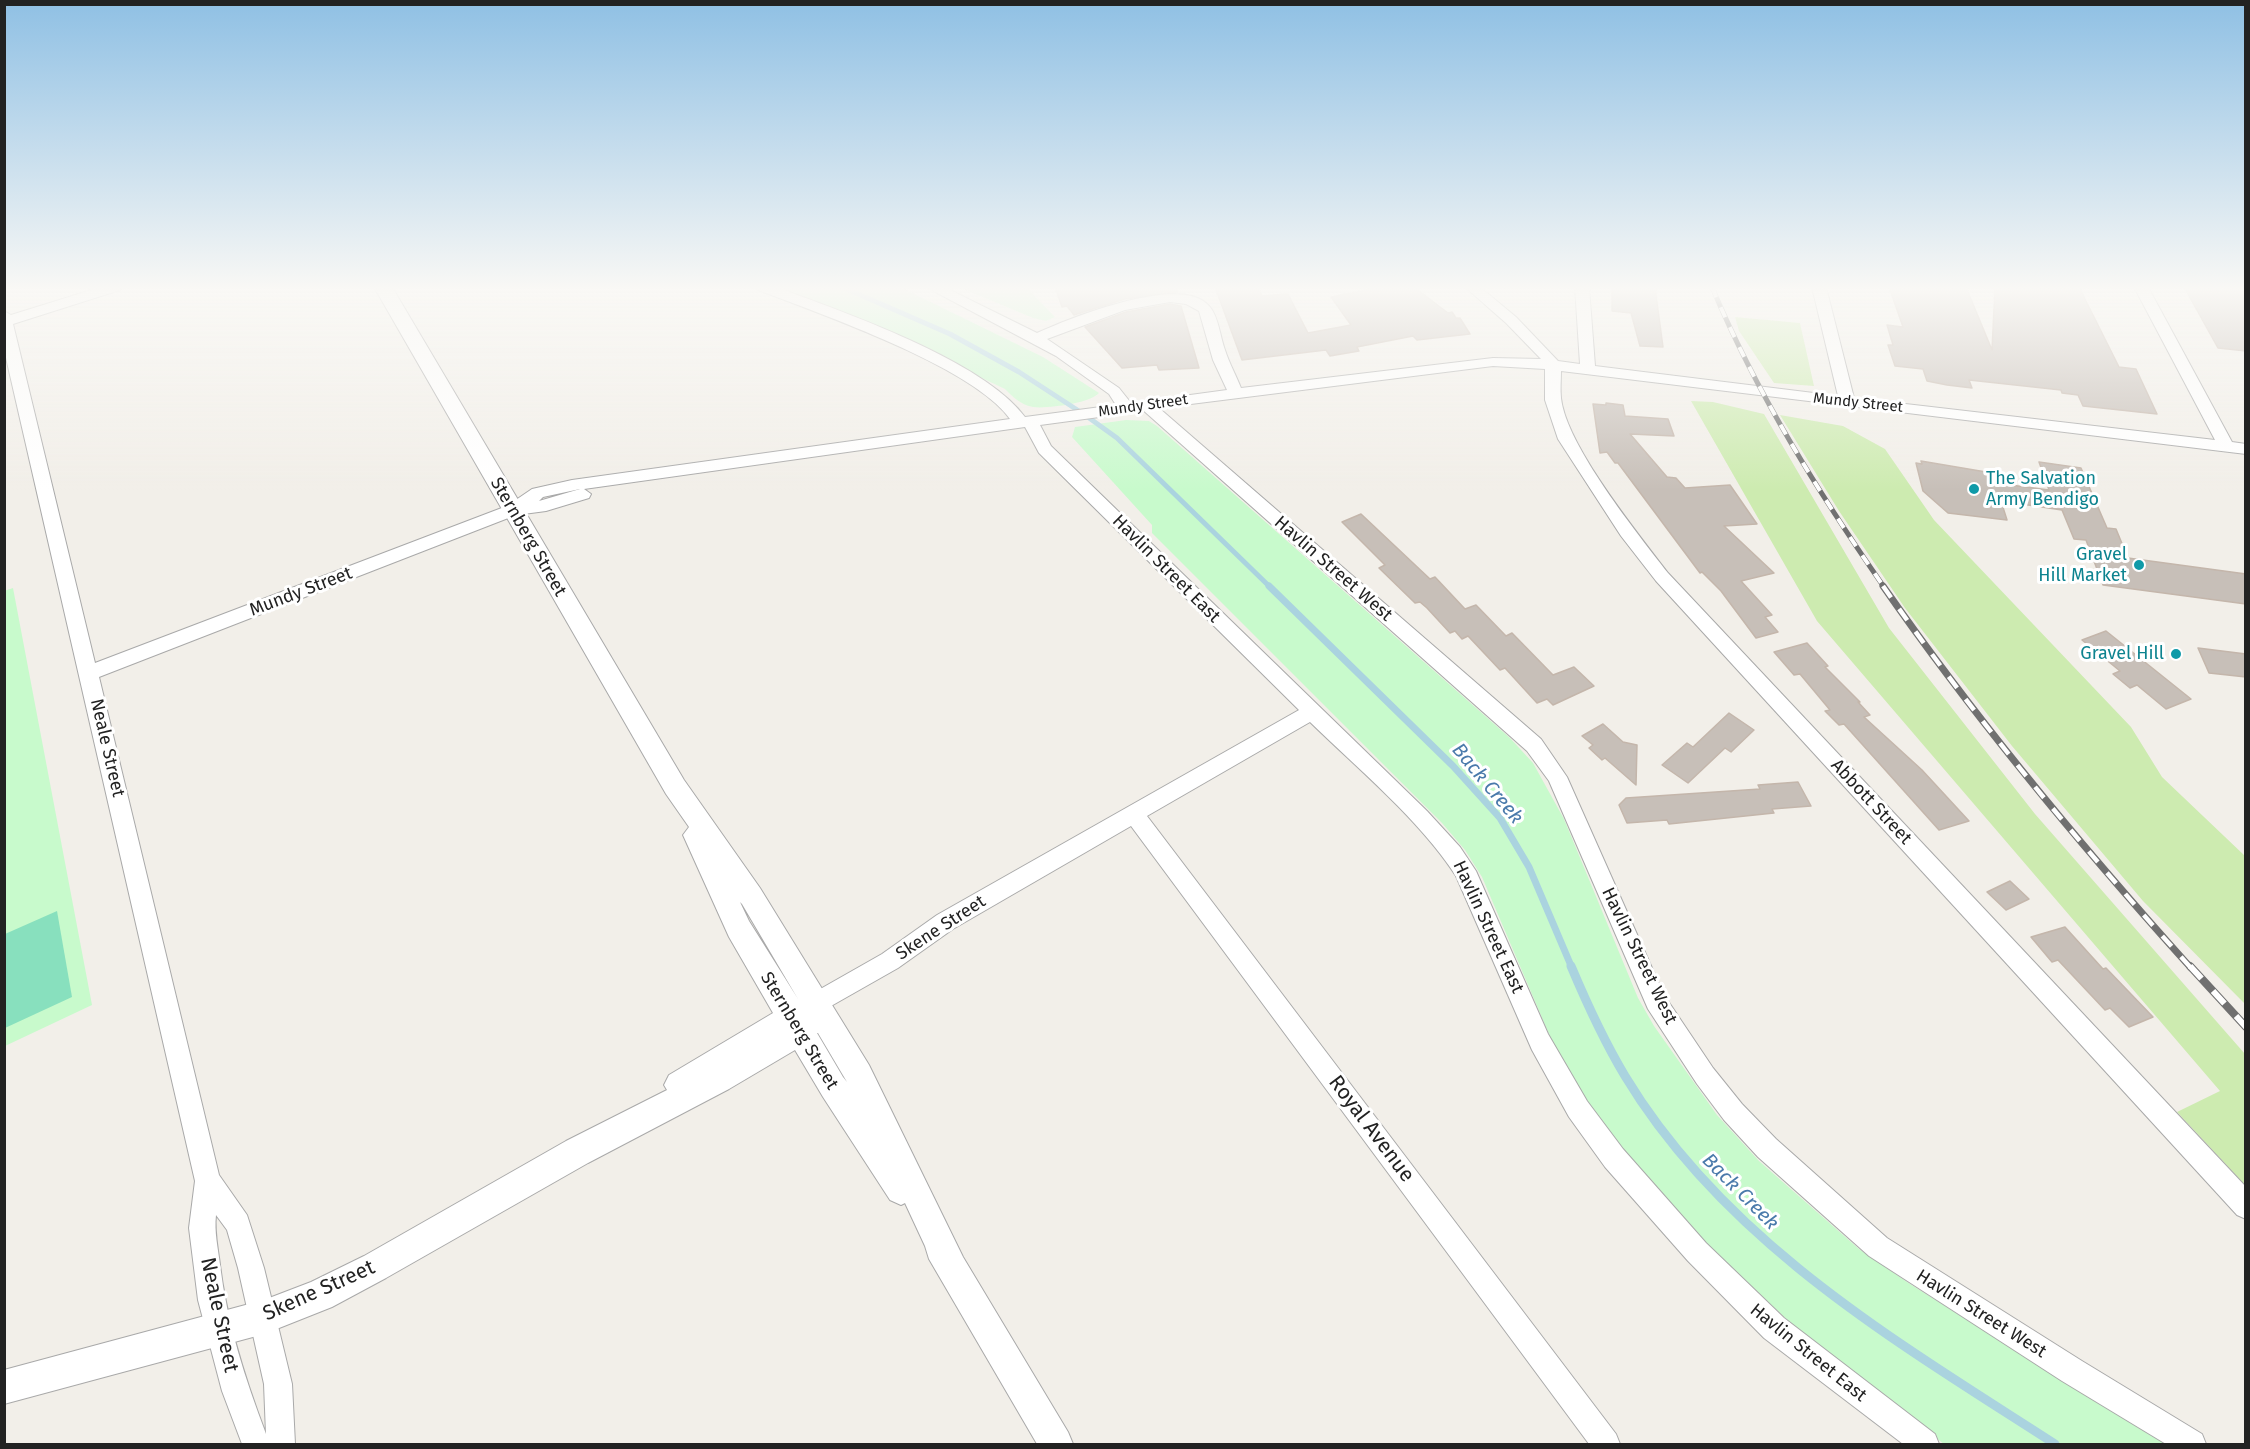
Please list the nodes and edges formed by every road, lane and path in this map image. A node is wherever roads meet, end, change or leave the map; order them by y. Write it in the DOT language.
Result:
graph roads {
  1 [pos="13,355"];
  2 [pos="422,355"];
  3 [pos="922,355"];
  4 [pos="1061,355"];
  5 [pos="1219,355"];
  6 [pos="1545,355"];
  7 [pos="1587,355"];
  8 [pos="1836,355"];
  9 [pos="2177,355"];
  10 [pos="1553,365"];
  11 [pos="1588,371"];
  12 [pos="1236,393"];
  13 [pos="1847,402"];
  14 [pos="1137,406"];
  15 [pos="1025,422"];
  16 [pos="2227,447"];
  17 [pos="2246,449"];
  18 [pos="513,510"];
  19 [pos="90,673"];
  20 [pos="1311,712"];
  21 [pos="675,786"];
  22 [pos="1134,814"];
  23 [pos="818,1007"];
  24 [pos="795,1024"];
  25 [pos="208,1182"];
  26 [pos="2246,1206"];
  27 [pos="949,1261"];
  28 [pos="264,1317"];
  29 [pos="218,1329"];
  30 [pos="4,1387"];
  31 [pos="256,1444"];
  32 [pos="281,1444"];
  33 [pos="1056,1444"];
  34 [pos="1606,1444"];
  35 [pos="1925,1444"];
  36 [pos="2192,1444"];
  1 -- 19 [label="street, Neale Street"];
  2 -- 18 [label="street, Sternberg Street"];
  3 -- 15 [label="street, Havlin Street East"];
  4 -- 14 [label="street, Havlin Street West"];
  5 -- 12 [label="street"];
  6 -- 10 [label="street"];
  7 -- 11 [label="street"];
  8 -- 13 [label="street"];
  9 -- 16 [label="street"];
  10 -- 11 [label="street, Mundy Street"];
  10 -- 12 [label="street, Mundy Street"];
  10 -- 26 [label="street, Abbott Street"];
  11 -- 13 [label="street, Mundy Street"];
  12 -- 14 [label="street, Mundy Street"];
  13 -- 16 [label="street, Mundy Street"];
  14 -- 15 [label="street, Mundy Street"];
  14 -- 36 [label="street, Havlin Street West"];
  15 -- 18 [label="street, Mundy Street"];
  15 -- 20 [label="street, Havlin Street East"];
  16 -- 17 [label="street, Mundy Street"];
  18 -- 19 [label="street, Mundy Street"];
  18 -- 21 [label="street, Sternberg Street"];
  19 -- 25 [label="street, Neale Street"];
  20 -- 22 [label="street, Skene Street"];
  20 -- 35 [label="street, Havlin Street East"];
  21 -- 23 [label="street, Sternberg Street"];
  21 -- 24 [label="street, Sternberg Street"];
  22 -- 23 [label="street, Skene Street"];
  22 -- 34 [label="street, Royal Avenue"];
  23 -- 24 [label="street, Skene Street"];
  23 -- 27 [label="street, Sternberg Street"];
  24 -- 27 [label="street, Sternberg Street"];
  24 -- 28 [label="street, Skene Street"];
  25 -- 28 [label="street, Neale Street"];
  25 -- 29 [label="street, Neale Street"];
  27 -- 33 [label="street, Sternberg Street"];
  28 -- 29 [label="street, Skene Street"];
  28 -- 32 [label="street, Neale Street"];
  29 -- 30 [label="street, Skene Street"];
  29 -- 31 [label="street, Neale Street"];
}
